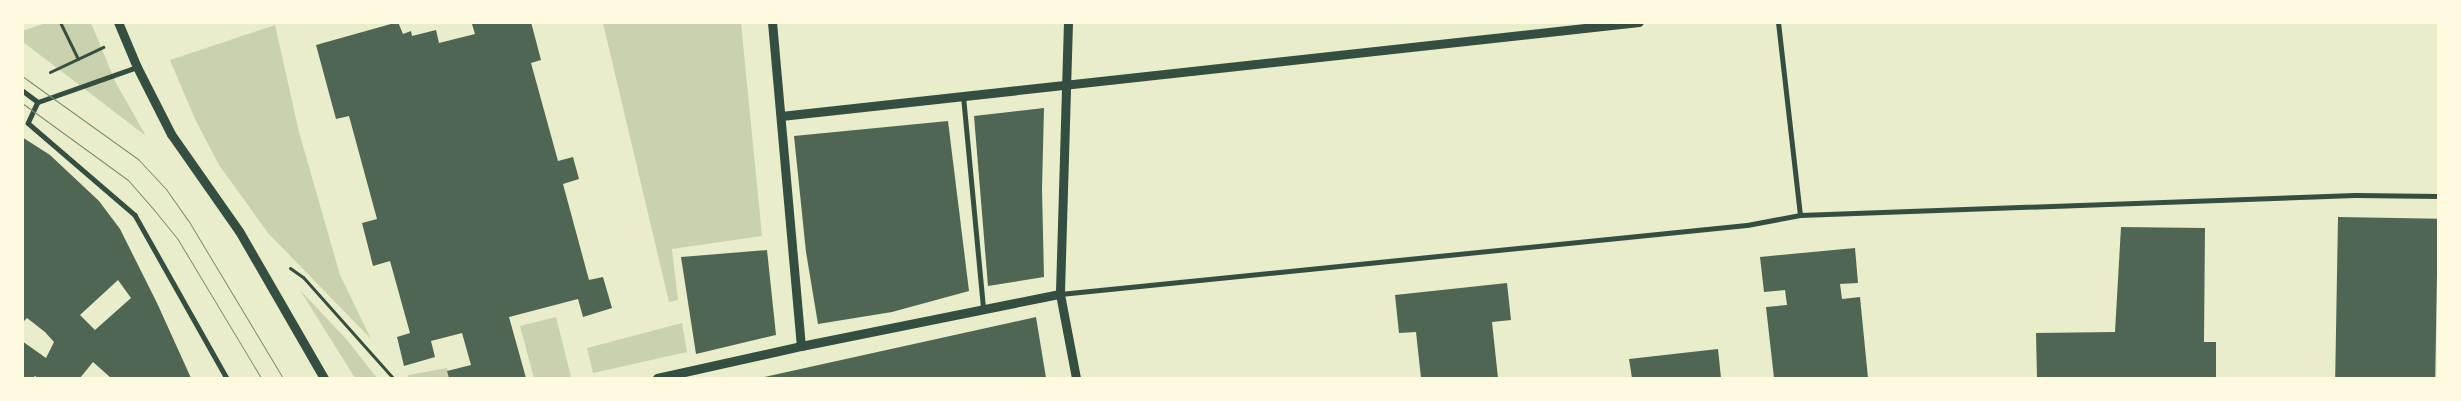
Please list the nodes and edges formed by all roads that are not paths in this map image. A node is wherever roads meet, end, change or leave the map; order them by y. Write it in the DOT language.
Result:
graph roads {
  1 [pos="118,22"];
  2 [pos="772,22"];
  3 [pos="1068,22"];
  4 [pos="1552,22"];
  5 [pos="1639,22"];
  6 [pos="1778,22"];
  7 [pos="1554,34"];
  8 [pos="137,67"];
  9 [pos="1067,85"];
  10 [pos="22,90"];
  11 [pos="963,96"];
  12 [pos="38,102"];
  13 [pos="781,116"];
  14 [pos="2438,196"];
  15 [pos="1800,214"];
  16 [pos="1060,294"];
  17 [pos="982,310"];
  18 [pos="801,346"];
  19 [pos="227,378"];
  20 [pos="324,378"];
  21 [pos="657,378"];
  22 [pos="1076,378"];
  1 -- 8 [label="street"];
  2 -- 13 [label="street"];
  3 -- 9 [label="street"];
  4 -- 7 [label="street"];
  5 -- 7 [label="street"];
  6 -- 15 [label="street"];
  7 -- 9 [label="street"];
  8 -- 12 [label="street"];
  8 -- 20 [label="street"];
  9 -- 11 [label="street"];
  9 -- 16 [label="street"];
  10 -- 12 [label="street"];
  11 -- 13 [label="street"];
  11 -- 17 [label="street"];
  12 -- 19 [label="street"];
  13 -- 18 [label="street"];
  14 -- 15 [label="street"];
  15 -- 16 [label="street"];
  16 -- 17 [label="street"];
  16 -- 22 [label="street"];
  17 -- 18 [label="street"];
  18 -- 21 [label="street"];
}
